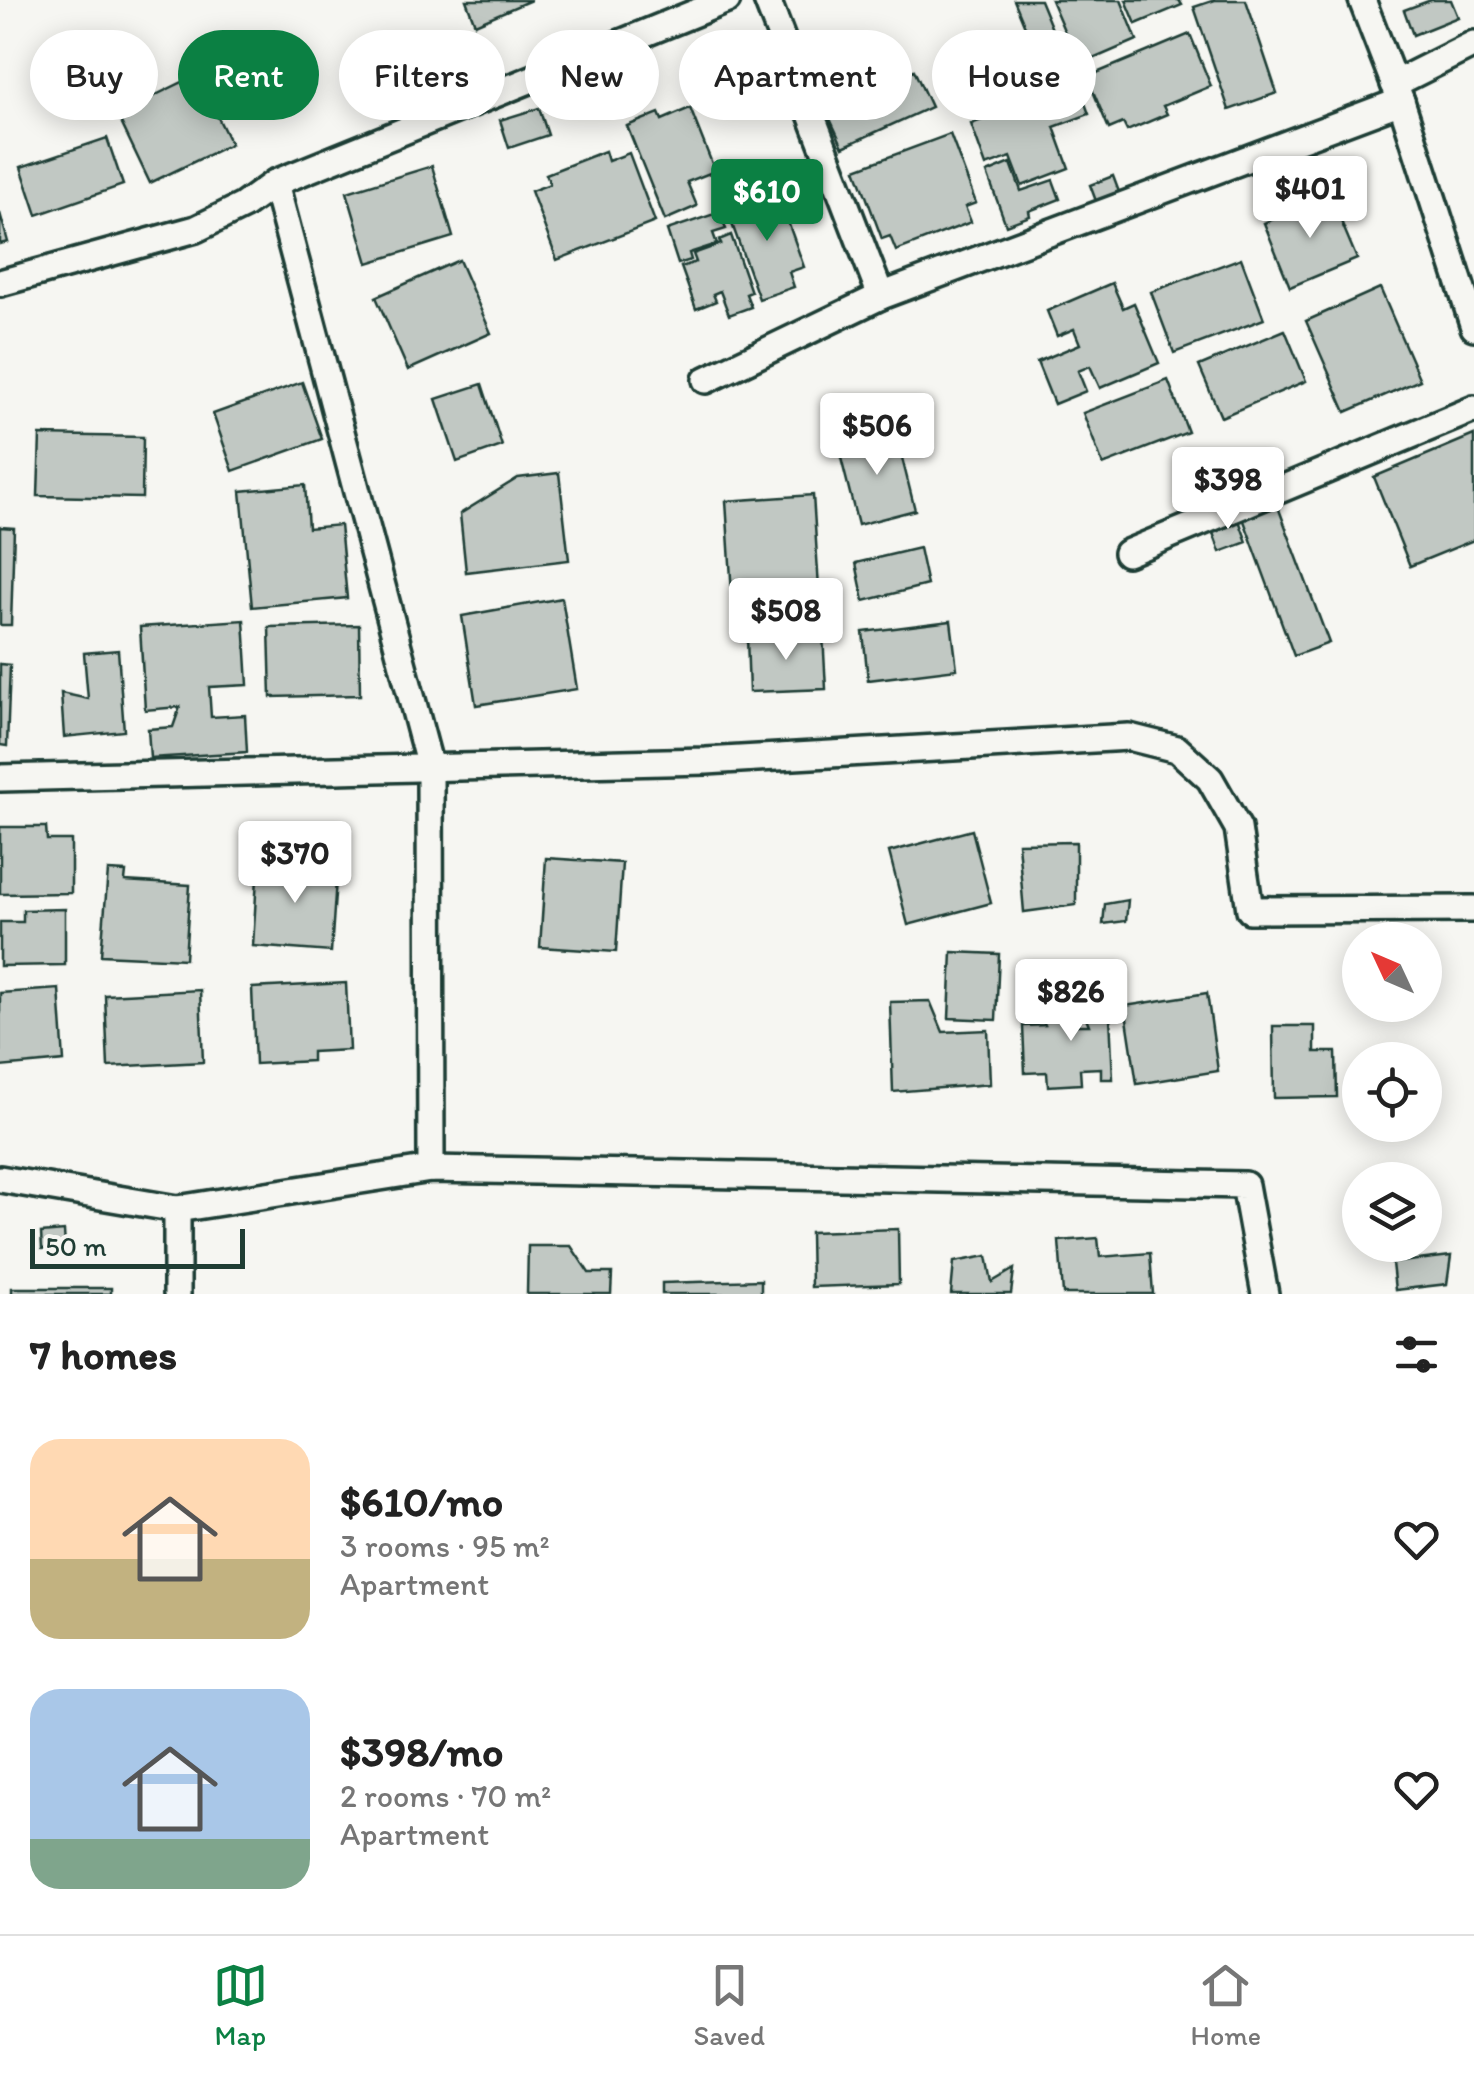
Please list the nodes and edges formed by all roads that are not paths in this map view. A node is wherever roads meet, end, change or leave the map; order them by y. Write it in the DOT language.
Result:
graph roads {
  1 [pos="727,0"];
  2 [pos="766,0"];
  3 [pos="1362,0"];
  4 [pos="1474,44"];
  5 [pos="1398,93"];
  6 [pos="275,184"];
  7 [pos="0,283"];
  8 [pos="881,296"];
  9 [pos="1474,327"];
  10 [pos="706,380"];
  11 [pos="1474,409"];
  12 [pos="1127,553"];
  13 [pos="430,768"];
  14 [pos="0,778"];
  15 [pos="1474,908"];
  16 [pos="431,1169"];
  17 [pos="0,1179"];
  18 [pos="177,1209"];
  19 [pos="177,1294"];
  20 [pos="1266,1294"];
  1 -- 6 [label="street"];
  2 -- 8 [label="street"];
  3 -- 5 [label="street"];
  4 -- 5 [label="street"];
  5 -- 8 [label="street"];
  5 -- 9 [label="street"];
  6 -- 7 [label="street"];
  6 -- 13 [label="street"];
  8 -- 10 [label="street"];
  11 -- 12 [label="street"];
  13 -- 14 [label="street"];
  13 -- 15 [label="street"];
  13 -- 16 [label="street"];
  16 -- 18 [label="street"];
  16 -- 20 [label="street"];
  17 -- 18 [label="street"];
  18 -- 19 [label="street"];
}
